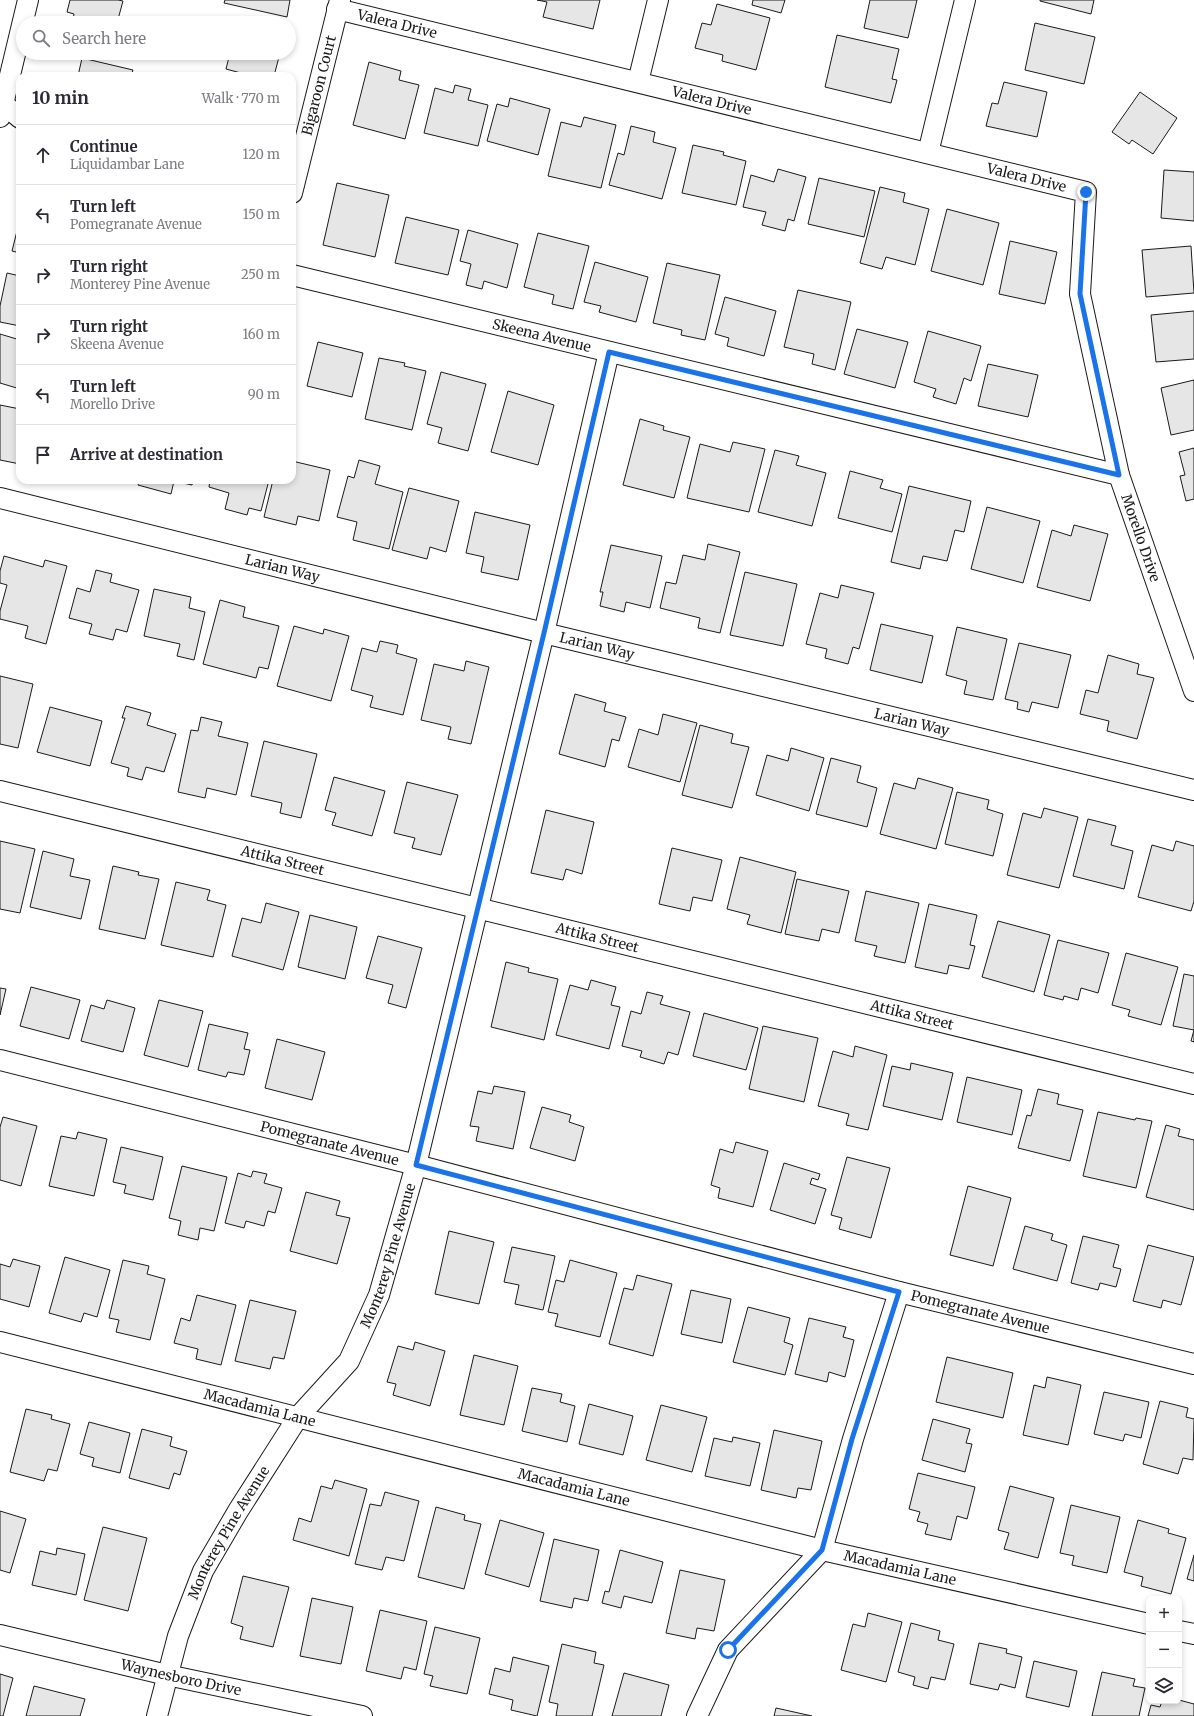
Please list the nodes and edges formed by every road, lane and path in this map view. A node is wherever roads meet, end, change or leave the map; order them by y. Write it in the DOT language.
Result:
graph roads {
  1 [pos="28,0"];
  2 [pos="658,0"];
  3 [pos="965,0"];
  4 [pos="338,4"];
  5 [pos="24,16"];
  6 [pos="16,48"];
  7 [pos="638,82"];
  8 [pos="1,107"];
  9 [pos="16,116"];
  10 [pos="928,153"];
  11 [pos="296,177"];
  12 [pos="1086,192"];
  13 [pos="296,276"];
  14 [pos="609,352"];
  15 [pos="1119,475"];
  16 [pos="0,498"];
  17 [pos="544,633"];
  18 [pos="1194,691"];
  19 [pos="1194,790"];
  20 [pos="0,791"];
  21 [pos="478,909"];
  22 [pos="0,1060"];
  23 [pos="1194,1084"];
  24 [pos="416,1165"];
  25 [pos="899,1292"];
  26 [pos="0,1342"];
  27 [pos="1194,1364"];
  28 [pos="298,1417"];
  29 [pos="822,1550"];
  30 [pos="1146,1623"];
  31 [pos="1182,1632"];
  32 [pos="1194,1634"];
  33 [pos="0,1635"];
  34 [pos="167,1675"];
  35 [pos="157,1716"];
  36 [pos="362,1716"];
  37 [pos="697,1716"];
  1 -- 5 [label="street"];
  2 -- 7 [label="street"];
  3 -- 10 [label="street"];
  4 -- 7 [label="street, Valera Drive"];
  4 -- 11 [label="street, Bigaroon Court"];
  6 -- 8 [label="street"];
  7 -- 10 [label="street, Valera Drive"];
  8 -- 9 [label="street"];
  10 -- 12 [label="street, Valera Drive"];
  12 -- 15 [label="street, Morello Drive"];
  13 -- 14 [label="street, Skeena Avenue"];
  14 -- 15 [label="street, Skeena Avenue"];
  14 -- 17 [label="street, Monterey Pine Avenue"];
  15 -- 18 [label="street, Morello Drive"];
  16 -- 17 [label="street, Larian Way"];
  17 -- 19 [label="street, Larian Way"];
  17 -- 21 [label="street, Monterey Pine Avenue"];
  20 -- 21 [label="street, Attika Street"];
  21 -- 23 [label="street, Attika Street"];
  21 -- 24 [label="street, Monterey Pine Avenue"];
  22 -- 24 [label="street, Pomegranate Avenue"];
  24 -- 25 [label="street, Pomegranate Avenue"];
  24 -- 28 [label="street, Monterey Pine Avenue"];
  25 -- 27 [label="street, Pomegranate Avenue"];
  25 -- 29 [label="street"];
  26 -- 28 [label="street, Macadamia Lane"];
  28 -- 29 [label="street, Macadamia Lane"];
  28 -- 34 [label="street, Monterey Pine Avenue"];
  29 -- 30 [label="street, Macadamia Lane"];
  29 -- 37 [label="street"];
  31 -- 32 [label="street"];
  33 -- 34 [label="street, Waynesboro Drive"];
  34 -- 35 [label="street, Monterey Pine Avenue"];
  34 -- 36 [label="street, Waynesboro Drive"];
}
